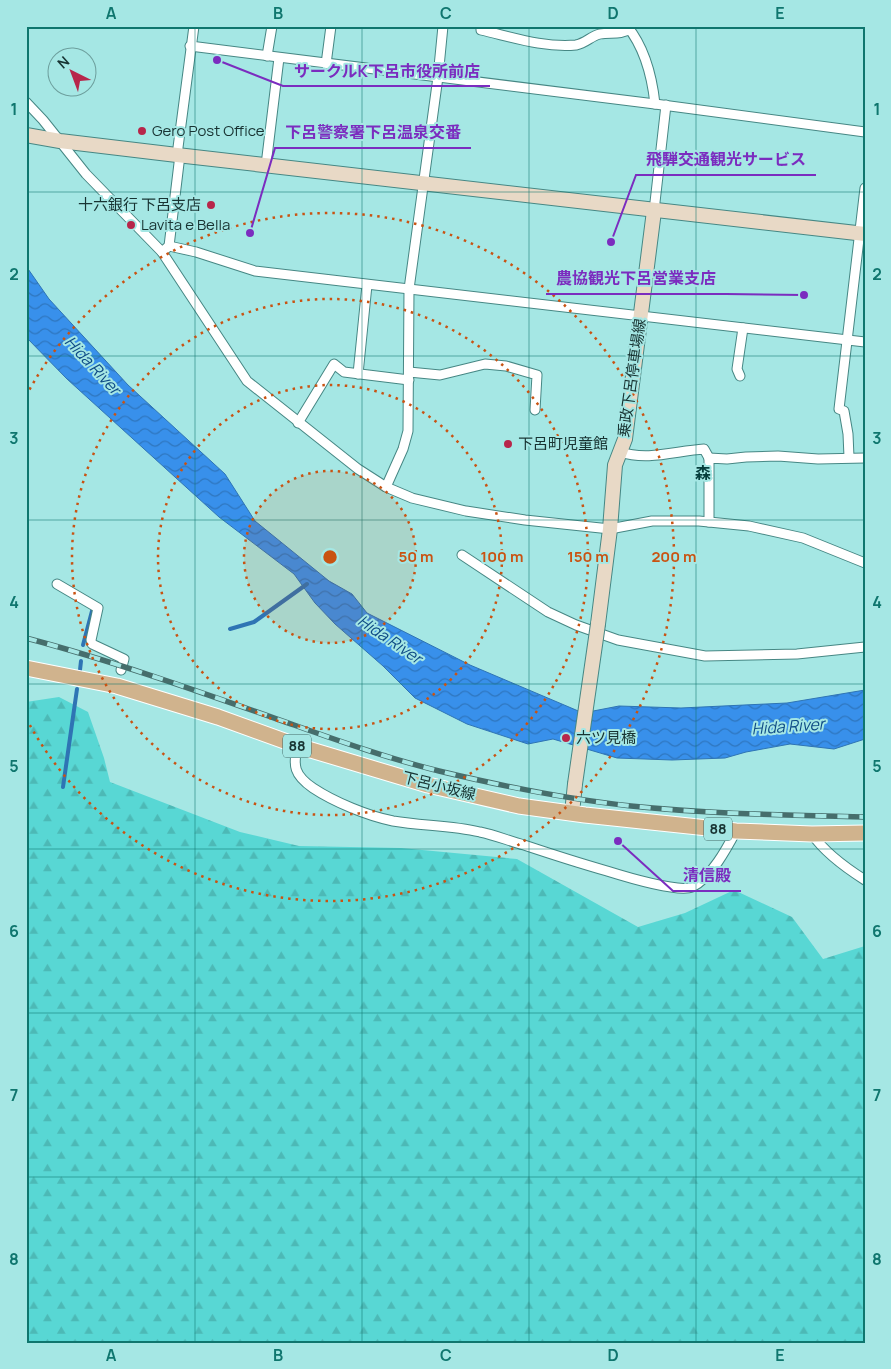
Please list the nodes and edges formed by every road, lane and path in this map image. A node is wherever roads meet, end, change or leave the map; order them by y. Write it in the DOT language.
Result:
graph roads {
  1 [pos="194,26"];
  2 [pos="272,26"];
  3 [pos="331,26"];
  4 [pos="443,26"];
  5 [pos="481,26"];
  6 [pos="629,28"];
  7 [pos="190,46"];
  8 [pos="267,56"];
  9 [pos="279,58"];
  10 [pos="326,64"];
  11 [pos="438,77"];
  12 [pos="26,102"];
  13 [pos="655,104"];
  14 [pos="666,105"];
  15 [pos="865,132"];
  16 [pos="26,135"];
  17 [pos="60,140"];
  18 [pos="179,155"];
  19 [pos="266,165"];
  20 [pos="423,183"];
  21 [pos="865,188"];
  22 [pos="654,211"];
  23 [pos="862,234"];
  24 [pos="165,249"];
  25 [pos="367,285"];
  26 [pos="409,289"];
  27 [pos="641,316"];
  28 [pos="743,328"];
  29 [pos="848,340"];
  30 [pos="865,342"];
  31 [pos="358,374"];
  32 [pos="409,376"];
  33 [pos="740,376"];
  34 [pos="535,410"];
  35 [pos="298,422"];
  36 [pos="620,452"];
  37 [pos="849,457"];
  38 [pos="709,458"];
  39 [pos="865,458"];
  40 [pos="386,487"];
  41 [pos="709,522"];
  42 [pos="610,529"];
  43 [pos="462,555"];
  44 [pos="865,563"];
  45 [pos="56,584"];
  46 [pos="865,647"];
  47 [pos="26,668"];
  48 [pos="121,670"];
  49 [pos="297,746"];
  50 [pos="572,813"];
  51 [pos="736,830"];
  52 [pos="865,833"];
  53 [pos="812,834"];
  54 [pos="865,880"];
  1 -- 7 [label="street"];
  2 -- 8 [label="street"];
  3 -- 10 [label="street"];
  4 -- 11 [label="street"];
  5 -- 6 [label="street"];
  6 -- 13 [label="street"];
  7 -- 8 [label="street"];
  7 -- 18 [label="street"];
  8 -- 9 [label="street"];
  9 -- 10 [label="street"];
  9 -- 19 [label="street"];
  10 -- 11 [label="street"];
  11 -- 13 [label="street"];
  11 -- 20 [label="street"];
  12 -- 17 [label="street"];
  13 -- 14 [label="street"];
  14 -- 15 [label="street"];
  14 -- 22 [label="street"];
  16 -- 17 [label="main road"];
  17 -- 18 [label="main road"];
  17 -- 24 [label="street"];
  18 -- 19 [label="main road"];
  18 -- 24 [label="street"];
  19 -- 20 [label="main road"];
  20 -- 22 [label="main road"];
  20 -- 26 [label="street"];
  21 -- 23 [label="street"];
  22 -- 23 [label="main road"];
  22 -- 27 [label="main road, 乗政下呂停車場線"];
  23 -- 29 [label="street"];
  24 -- 25 [label="street"];
  24 -- 35 [label="street"];
  25 -- 26 [label="street"];
  25 -- 31 [label="street"];
  26 -- 27 [label="street"];
  26 -- 32 [label="street"];
  27 -- 28 [label="street"];
  27 -- 36 [label="main road, 乗政下呂停車場線"];
  28 -- 29 [label="street"];
  28 -- 33 [label="street"];
  29 -- 30 [label="street"];
  29 -- 37 [label="street"];
  31 -- 32 [label="street"];
  31 -- 35 [label="street"];
  32 -- 34 [label="street"];
  32 -- 40 [label="street"];
  35 -- 40 [label="street"];
  36 -- 38 [label="street"];
  36 -- 42 [label="main road, 乗政下呂停車場線"];
  37 -- 38 [label="street"];
  37 -- 39 [label="street"];
  38 -- 41 [label="street"];
  40 -- 42 [label="street"];
  41 -- 42 [label="street"];
  41 -- 44 [label="street"];
  42 -- 50 [label="main road, 乗政下呂停車場線, bridge"];
  43 -- 46 [label="street"];
  45 -- 48 [label="street"];
  47 -- 49 [label="main road, 下呂小坂線 / 88"];
  49 -- 50 [label="main road, 下呂小坂線 / 88"];
  49 -- 51 [label="street"];
  50 -- 51 [label="main road, 下呂小坂線 / 88"];
  51 -- 53 [label="main road, 下呂小坂線 / 88"];
  52 -- 53 [label="main road, 下呂小坂線 / 88"];
  53 -- 54 [label="street"];
}
